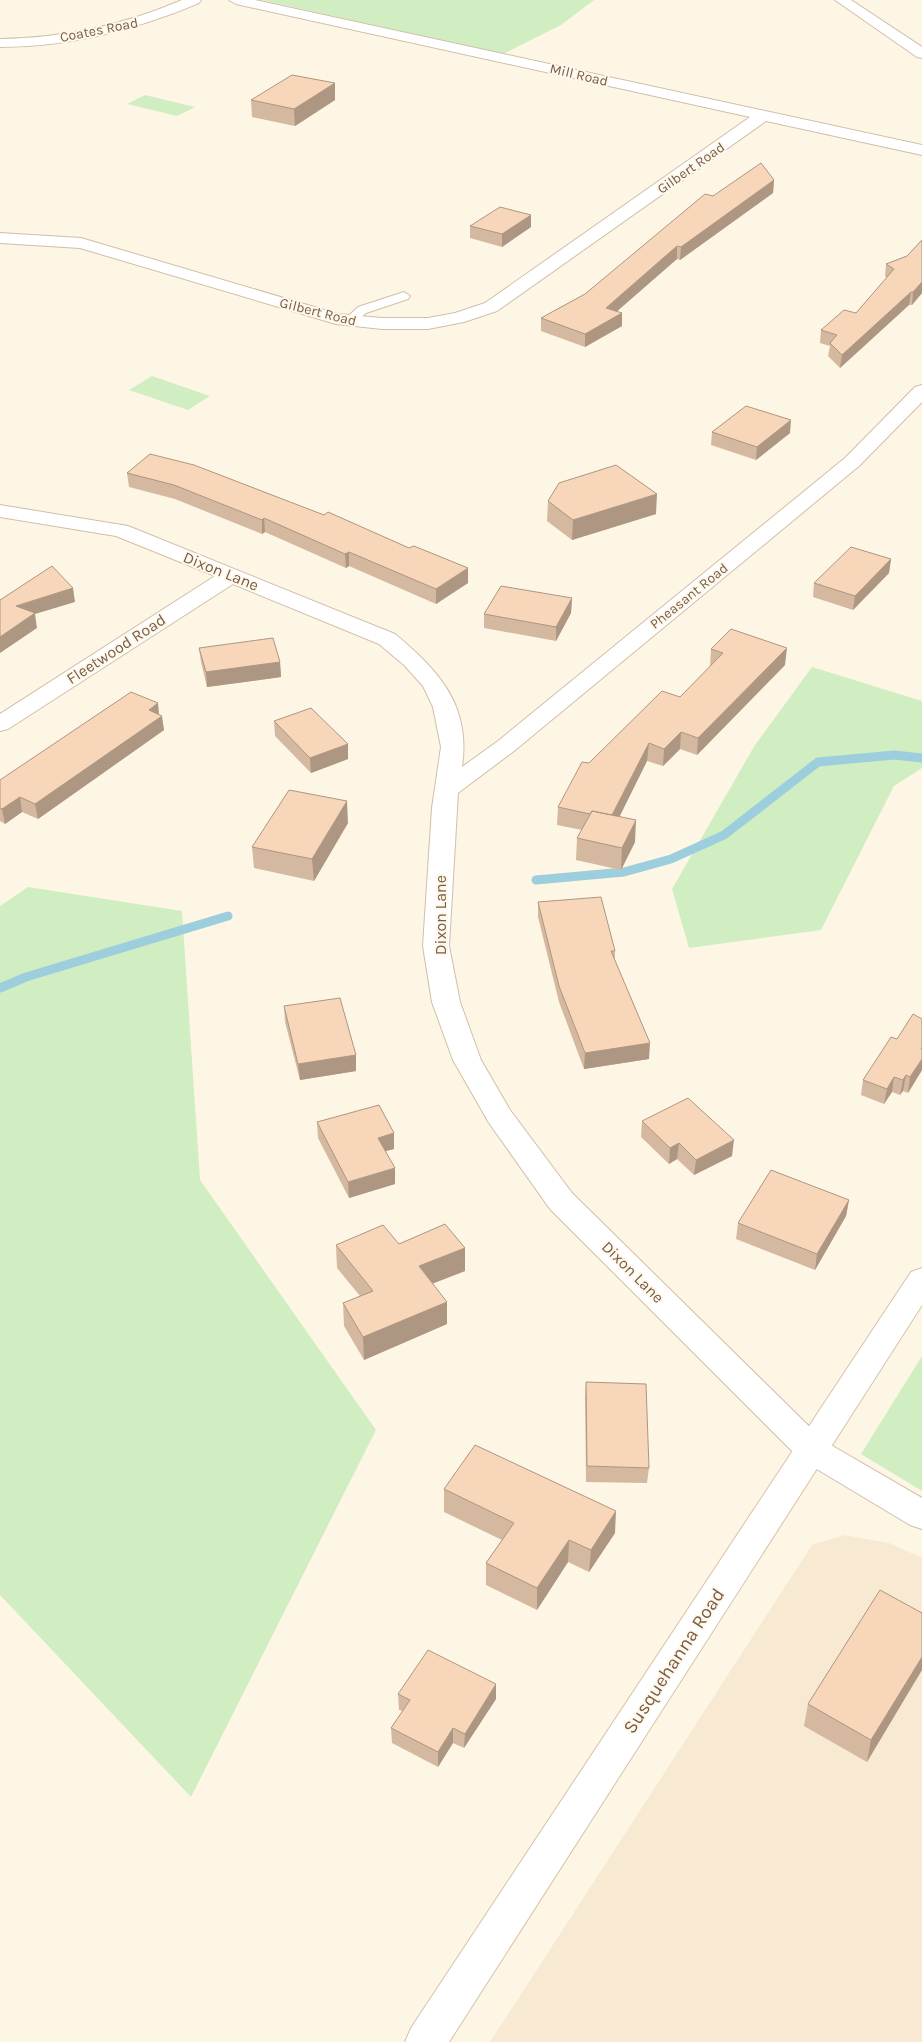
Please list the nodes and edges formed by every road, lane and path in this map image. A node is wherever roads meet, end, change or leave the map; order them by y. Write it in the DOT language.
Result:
graph roads {
  1 [pos="194,0"];
  2 [pos="236,0"];
  3 [pos="842,0"];
  4 [pos="0,43"];
  5 [pos="922,54"];
  6 [pos="762,116"];
  7 [pos="922,150"];
  8 [pos="0,238"];
  9 [pos="404,296"];
  10 [pos="349,321"];
  11 [pos="922,391"];
  12 [pos="0,512"];
  13 [pos="232,575"];
  14 [pos="0,724"];
  15 [pos="446,791"];
  16 [pos="922,1280"];
  17 [pos="812,1450"];
  18 [pos="922,1515"];
  19 [pos="425,2042"];
  1 -- 4 [label="street, Coates Road"];
  2 -- 6 [label="street, Mill Road"];
  3 -- 5 [label="street"];
  6 -- 7 [label="street, Mill Road"];
  6 -- 10 [label="street, Gilbert Road"];
  8 -- 10 [label="street, Gilbert Road"];
  9 -- 10 [label="lane"];
  11 -- 15 [label="street, Pheasant Road"];
  12 -- 13 [label="street, Dixon Lane"];
  13 -- 14 [label="street, Fleetwood Road"];
  13 -- 15 [label="street, Dixon Lane"];
  15 -- 17 [label="street, Dixon Lane"];
  16 -- 17 [label="street, Susquehanna Road"];
  17 -- 18 [label="street, Dixon Lane"];
  17 -- 19 [label="street, Susquehanna Road"];
}
